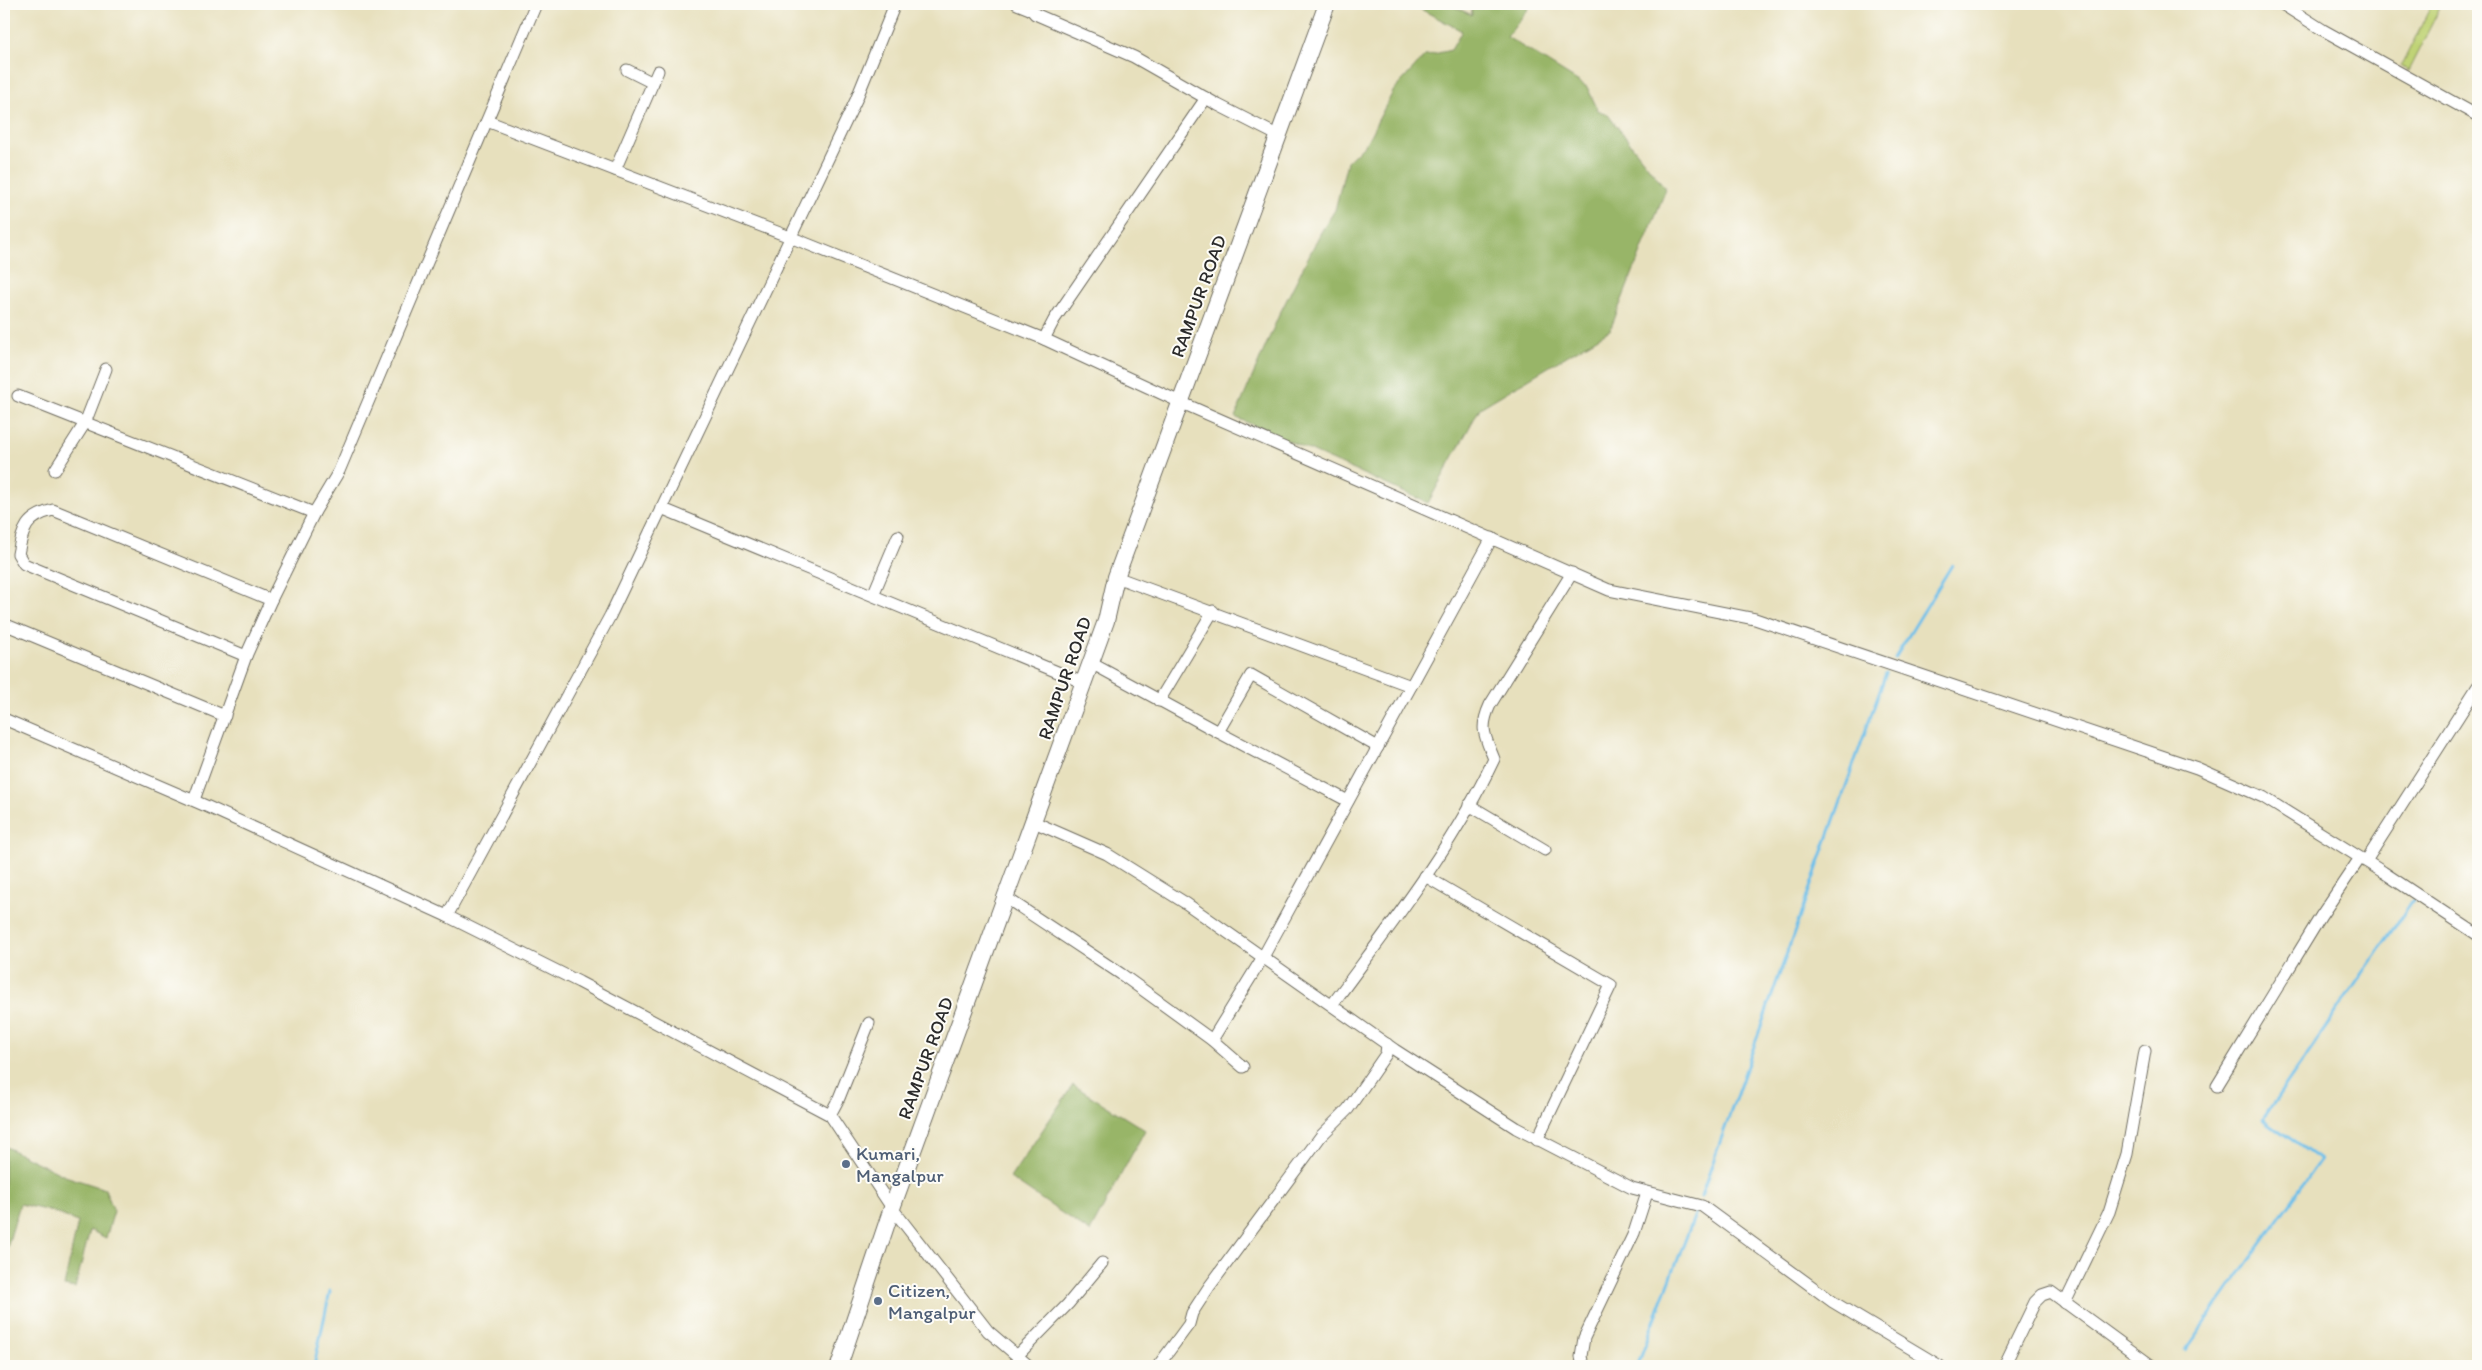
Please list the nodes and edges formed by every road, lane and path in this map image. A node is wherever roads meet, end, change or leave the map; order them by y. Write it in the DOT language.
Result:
graph roads {
  1 [pos="536,4"];
  2 [pos="895,4"];
  3 [pos="1017,4"];
  4 [pos="1327,4"];
  5 [pos="2282,4"];
  6 [pos="1031,7"];
  7 [pos="628,70"];
  8 [pos="658,71"];
  9 [pos="653,83"];
  10 [pos="1206,98"];
  11 [pos="2478,116"];
  12 [pos="488,121"];
  13 [pos="1277,134"];
  14 [pos="616,170"];
  15 [pos="790,237"];
  16 [pos="1044,339"];
  17 [pos="106,369"];
  18 [pos="18,396"];
  19 [pos="1180,402"];
  20 [pos="85,423"];
  21 [pos="55,470"];
  22 [pos="661,508"];
  23 [pos="314,513"];
  24 [pos="898,536"];
  25 [pos="1492,538"];
  26 [pos="1572,573"];
  27 [pos="1116,576"];
  28 [pos="873,595"];
  29 [pos="270,600"];
  30 [pos="1213,611"];
  31 [pos="4,624"];
  32 [pos="246,656"];
  33 [pos="1091,663"];
  34 [pos="1084,683"];
  35 [pos="1412,686"];
  36 [pos="2478,686"];
  37 [pos="1159,701"];
  38 [pos="225,716"];
  39 [pos="4,719"];
  40 [pos="1218,732"];
  41 [pos="1378,748"];
  42 [pos="194,800"];
  43 [pos="1348,801"];
  44 [pos="1469,805"];
  45 [pos="1034,822"];
  46 [pos="1546,850"];
  47 [pos="2363,859"];
  48 [pos="1425,876"];
  49 [pos="1005,897"];
  50 [pos="447,916"];
  51 [pos="2478,935"];
  52 [pos="1263,957"];
  53 [pos="1332,1005"];
  54 [pos="869,1023"];
  55 [pos="1212,1040"];
  56 [pos="1387,1044"];
  57 [pos="2145,1051"];
  58 [pos="1243,1066"];
  59 [pos="2217,1086"];
  60 [pos="830,1115"];
  61 [pos="1537,1140"];
  62 [pos="1648,1193"];
  63 [pos="892,1208"];
  64 [pos="1102,1263"];
  65 [pos="2065,1303"];
  66 [pos="1017,1356"];
  67 [pos="839,1366"];
  68 [pos="1029,1366"];
  69 [pos="1158,1366"];
  70 [pos="1583,1366"];
  71 [pos="1940,1366"];
  72 [pos="2004,1366"];
  73 [pos="2152,1366"];
  1 -- 12 [label="street"];
  2 -- 15 [label="street"];
  3 -- 6 [label="street"];
  4 -- 13 [label="main road, RAMPUR ROAD"];
  5 -- 11 [label="street"];
  6 -- 10 [label="street"];
  7 -- 9 [label="street"];
  8 -- 9 [label="street"];
  9 -- 14 [label="street"];
  10 -- 13 [label="street"];
  10 -- 16 [label="street"];
  12 -- 14 [label="street"];
  12 -- 23 [label="street"];
  13 -- 19 [label="main road, RAMPUR ROAD"];
  14 -- 15 [label="street"];
  15 -- 16 [label="street"];
  15 -- 22 [label="street"];
  16 -- 19 [label="street"];
  17 -- 20 [label="street"];
  18 -- 20 [label="street"];
  19 -- 25 [label="street"];
  19 -- 27 [label="main road, RAMPUR ROAD"];
  20 -- 21 [label="street"];
  20 -- 23 [label="street"];
  22 -- 28 [label="street"];
  22 -- 50 [label="street"];
  23 -- 29 [label="street"];
  24 -- 28 [label="street"];
  25 -- 26 [label="street"];
  25 -- 35 [label="street"];
  26 -- 44 [label="street"];
  26 -- 47 [label="street"];
  27 -- 30 [label="street"];
  27 -- 33 [label="main road, RAMPUR ROAD"];
  28 -- 34 [label="street"];
  29 -- 32 [label="street"];
  29 -- 32 [label="street"];
  30 -- 35 [label="street"];
  30 -- 37 [label="street"];
  31 -- 38 [label="street"];
  32 -- 38 [label="street"];
  33 -- 34 [label="main road, RAMPUR ROAD"];
  33 -- 37 [label="street"];
  34 -- 45 [label="main road, RAMPUR ROAD"];
  35 -- 41 [label="street"];
  36 -- 47 [label="street"];
  37 -- 40 [label="street"];
  38 -- 42 [label="street"];
  39 -- 42 [label="street"];
  40 -- 41 [label="street"];
  40 -- 43 [label="street"];
  41 -- 43 [label="street"];
  42 -- 50 [label="street"];
  43 -- 52 [label="street"];
  44 -- 46 [label="street"];
  44 -- 48 [label="street"];
  45 -- 49 [label="main road, RAMPUR ROAD"];
  45 -- 52 [label="street"];
  47 -- 51 [label="street"];
  47 -- 59 [label="street"];
  48 -- 53 [label="street"];
  48 -- 61 [label="street"];
  49 -- 55 [label="street"];
  49 -- 63 [label="main road, RAMPUR ROAD"];
  50 -- 60 [label="street"];
  52 -- 53 [label="street"];
  52 -- 55 [label="street"];
  53 -- 56 [label="street"];
  54 -- 60 [label="street"];
  55 -- 58 [label="street"];
  56 -- 61 [label="street"];
  56 -- 69 [label="street"];
  57 -- 65 [label="street"];
  60 -- 63 [label="street"];
  61 -- 62 [label="street"];
  62 -- 70 [label="street"];
  62 -- 71 [label="street"];
  63 -- 66 [label="street"];
  63 -- 67 [label="main road, RAMPUR ROAD"];
  64 -- 66 [label="street"];
  65 -- 72 [label="street"];
  65 -- 73 [label="street"];
  66 -- 68 [label="street"];
}
